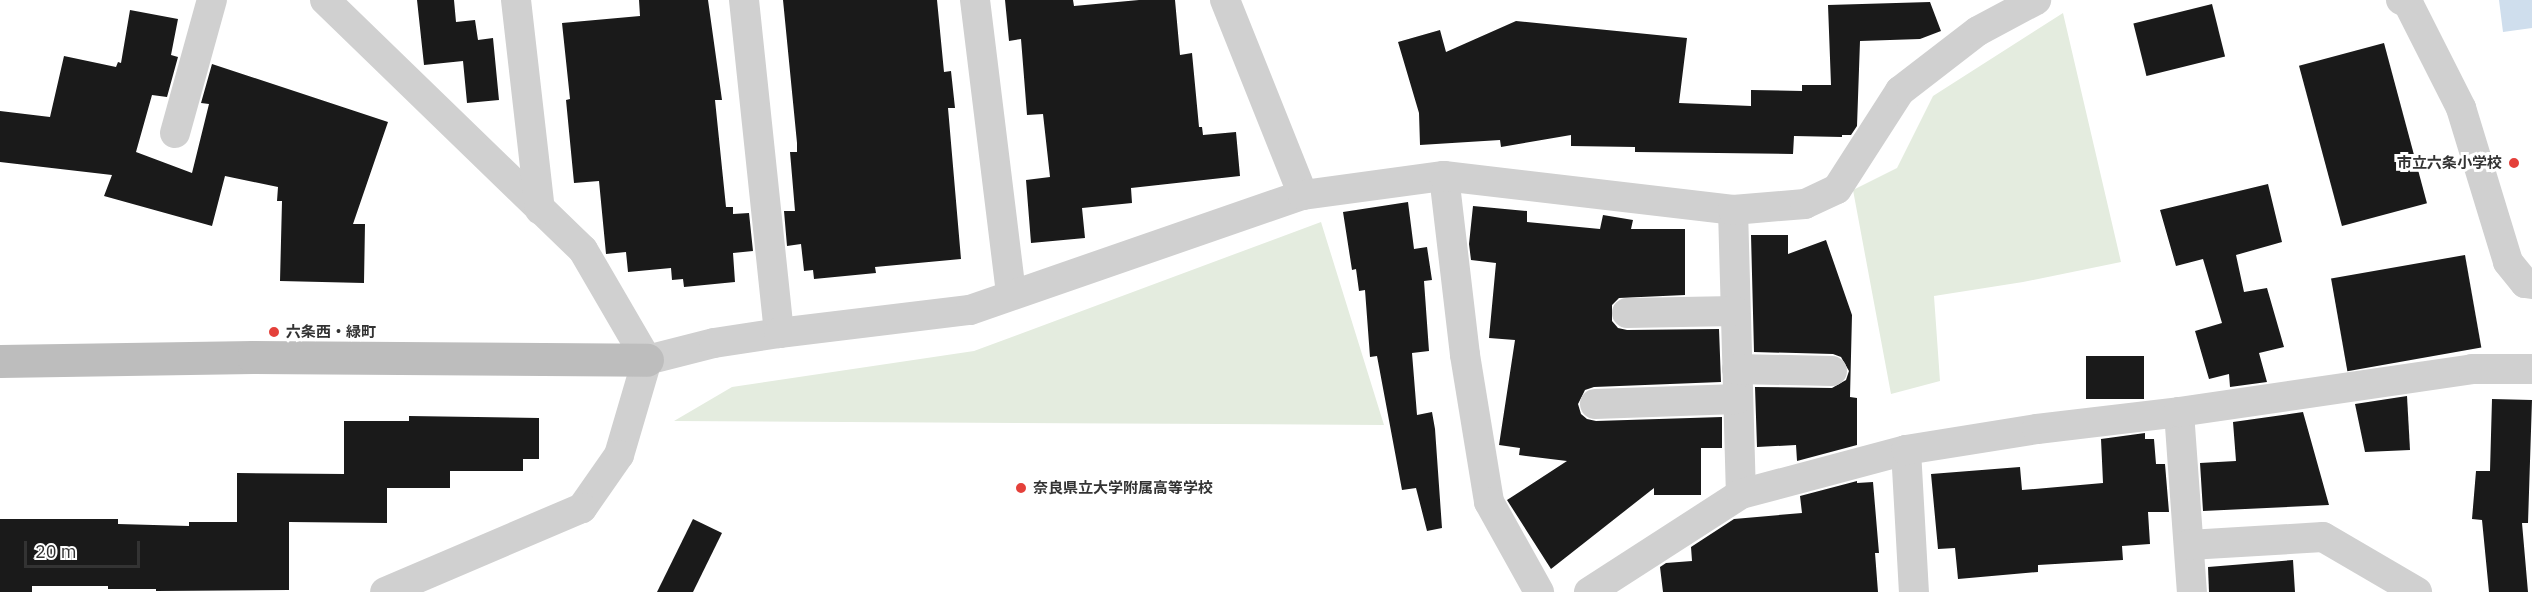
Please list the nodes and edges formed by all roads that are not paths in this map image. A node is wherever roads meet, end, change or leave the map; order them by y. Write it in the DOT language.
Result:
graph roads {
  1 [pos="212,0"];
  2 [pos="325,0"];
  3 [pos="516,0"];
  4 [pos="744,0"];
  5 [pos="975,0"];
  6 [pos="1226,0"];
  7 [pos="2036,0"];
  8 [pos="2401,0"];
  9 [pos="175,133"];
  10 [pos="1444,176"];
  11 [pos="1303,195"];
  12 [pos="540,210"];
  13 [pos="1733,210"];
  14 [pos="2532,284"];
  15 [pos="1011,296"];
  16 [pos="1735,311"];
  17 [pos="1627,313"];
  18 [pos="779,333"];
  19 [pos="648,360"];
  20 [pos="0,361"];
  21 [pos="1737,369"];
  22 [pos="2532,369"];
  23 [pos="1832,371"];
  24 [pos="1737,399"];
  25 [pos="1595,404"];
  26 [pos="2179,412"];
  27 [pos="1906,450"];
  28 [pos="1741,494"];
  29 [pos="2189,544"];
  30 [pos="2409,590"];
  31 [pos="385,592"];
  32 [pos="1539,592"];
  33 [pos="1589,592"];
  34 [pos="1914,592"];
  35 [pos="2192,592"];
  1 -- 9 [label="street"];
  2 -- 12 [label="street"];
  3 -- 12 [label="street"];
  4 -- 18 [label="street"];
  5 -- 15 [label="street"];
  6 -- 11 [label="street"];
  7 -- 13 [label="street"];
  8 -- 14 [label="street"];
  10 -- 11 [label="street"];
  10 -- 13 [label="street"];
  10 -- 32 [label="street"];
  11 -- 15 [label="street"];
  12 -- 19 [label="street"];
  13 -- 16 [label="street"];
  15 -- 18 [label="street"];
  16 -- 17 [label="street"];
  16 -- 21 [label="street"];
  18 -- 19 [label="street"];
  19 -- 20 [label="street"];
  19 -- 31 [label="street"];
  21 -- 23 [label="street"];
  21 -- 24 [label="street"];
  22 -- 26 [label="street"];
  24 -- 25 [label="street"];
  24 -- 28 [label="street"];
  26 -- 27 [label="street"];
  26 -- 29 [label="street"];
  27 -- 28 [label="street"];
  27 -- 34 [label="street"];
  28 -- 33 [label="street"];
  29 -- 30 [label="street"];
  29 -- 35 [label="street"];
}
